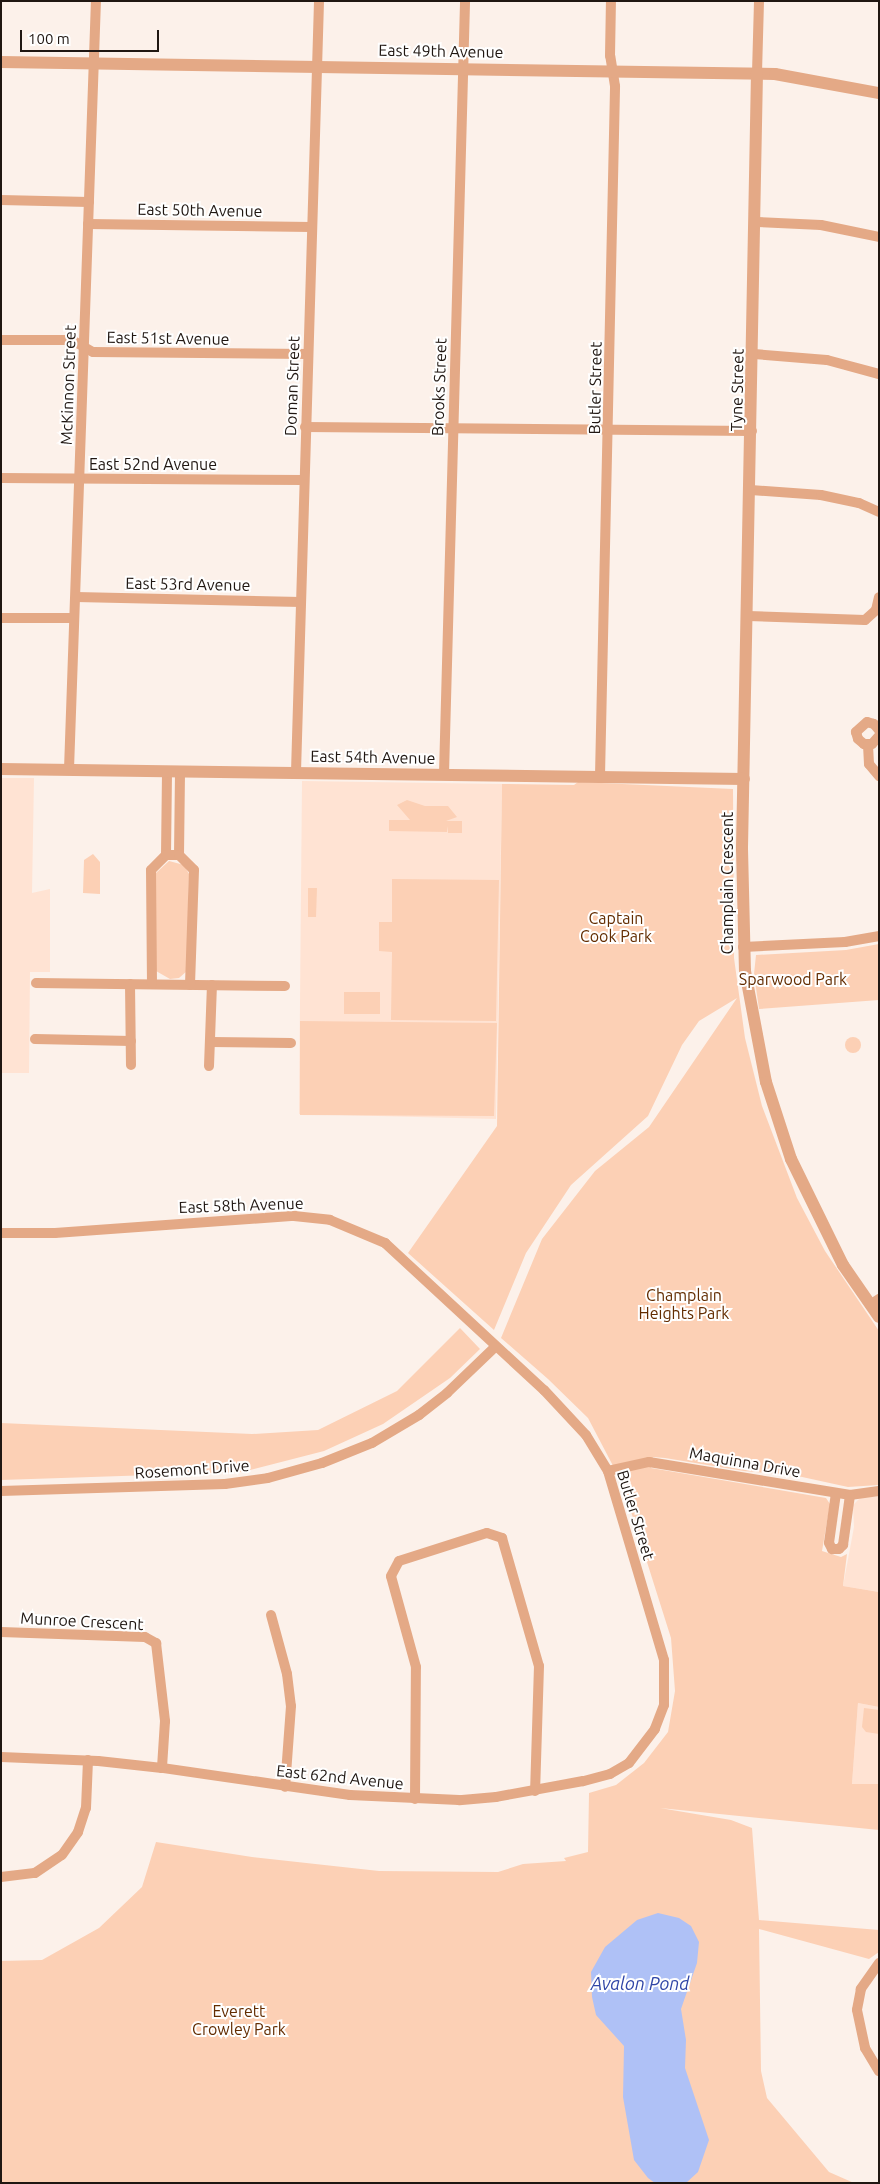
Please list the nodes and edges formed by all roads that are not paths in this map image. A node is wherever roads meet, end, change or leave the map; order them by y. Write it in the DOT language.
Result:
graph roads {
  1 [pos="96,1"];
  2 [pos="318,1"];
  3 [pos="464,1"];
  4 [pos="611,1"];
  5 [pos="759,1"];
  6 [pos="1,62"];
  7 [pos="93,63"];
  8 [pos="316,65"];
  9 [pos="463,68"];
  10 [pos="612,70"];
  11 [pos="757,73"];
  12 [pos="879,93"];
  13 [pos="1,200"];
  14 [pos="89,202"];
  15 [pos="757,222"];
  16 [pos="88,224"];
  17 [pos="311,227"];
  18 [pos="879,237"];
  19 [pos="1,340"];
  20 [pos="84,346"];
  21 [pos="308,354"];
  22 [pos="754,354"];
  23 [pos="879,374"];
  24 [pos="305,427"];
  25 [pos="453,428"];
  26 [pos="609,430"];
  27 [pos="752,431"];
  28 [pos="1,478"];
  29 [pos="80,478"];
  30 [pos="304,480"];
  31 [pos="751,490"];
  32 [pos="879,512"];
  33 [pos="879,597"];
  34 [pos="76,598"];
  35 [pos="301,602"];
  36 [pos="748,616"];
  37 [pos="1,618"];
  38 [pos="73,618"];
  39 [pos="879,730"];
  40 [pos="879,736"];
  41 [pos="868,745"];
  42 [pos="1,769"];
  43 [pos="69,770"];
  44 [pos="174,771"];
  45 [pos="296,772"];
  46 [pos="444,774"];
  47 [pos="600,776"];
  48 [pos="879,776"];
  49 [pos="744,779"];
  50 [pos="166,855"];
  51 [pos="179,855"];
  52 [pos="879,936"];
  53 [pos="742,947"];
  54 [pos="36,983"];
  55 [pos="130,984"];
  56 [pos="152,984"];
  57 [pos="190,985"];
  58 [pos="212,985"];
  59 [pos="285,986"];
  60 [pos="35,1039"];
  61 [pos="131,1040"];
  62 [pos="212,1042"];
  63 [pos="290,1043"];
  64 [pos="131,1065"];
  65 [pos="209,1066"];
  66 [pos="1,1233"];
  67 [pos="874,1302"];
  68 [pos="879,1317"];
  69 [pos="495,1347"];
  70 [pos="608,1471"];
  71 [pos="1,1491"];
  72 [pos="879,1491"];
  73 [pos="836,1493"];
  74 [pos="850,1495"];
  75 [pos="271,1615"];
  76 [pos="1,1632"];
  77 [pos="655,1729"];
  78 [pos="1,1758"];
  79 [pos="88,1760"];
  80 [pos="162,1768"];
  81 [pos="286,1787"];
  82 [pos="535,1791"];
  83 [pos="415,1799"];
  84 [pos="1,1877"];
  85 [pos="879,1963"];
  86 [pos="879,2071"];
  1 -- 7 [label="street, McKinnon Street"];
  2 -- 8 [label="street, Doman Street"];
  3 -- 9 [label="street, Brooks Street"];
  4 -- 10 [label="street, Butler Street"];
  5 -- 11 [label="street, Tyne Street"];
  6 -- 7 [label="street, East 49th Avenue"];
  7 -- 8 [label="street, East 49th Avenue"];
  7 -- 14 [label="street, McKinnon Street"];
  8 -- 9 [label="street, East 49th Avenue"];
  8 -- 17 [label="street, Doman Street"];
  9 -- 10 [label="street, East 49th Avenue"];
  9 -- 25 [label="street, Brooks Street"];
  10 -- 11 [label="street, East 49th Avenue"];
  10 -- 26 [label="street, Butler Street"];
  11 -- 12 [label="street, East 49th Avenue"];
  11 -- 15 [label="street, Tyne Street"];
  13 -- 14 [label="street"];
  14 -- 16 [label="street, McKinnon Street"];
  15 -- 18 [label="street"];
  15 -- 22 [label="street, Tyne Street"];
  16 -- 17 [label="street, East 50th Avenue"];
  16 -- 20 [label="street, McKinnon Street"];
  17 -- 21 [label="street, Doman Street"];
  19 -- 20 [label="street, East 51st Avenue"];
  20 -- 21 [label="street, East 51st Avenue"];
  20 -- 29 [label="street, McKinnon Street"];
  21 -- 24 [label="street, Doman Street"];
  22 -- 23 [label="street"];
  22 -- 27 [label="street, Tyne Street"];
  24 -- 25 [label="street"];
  24 -- 30 [label="street, Doman Street"];
  25 -- 26 [label="street"];
  25 -- 46 [label="street, Brooks Street"];
  26 -- 27 [label="street"];
  26 -- 47 [label="street, Butler Street"];
  27 -- 31 [label="street, Tyne Street"];
  28 -- 29 [label="street, East 52nd Avenue"];
  29 -- 30 [label="street, East 52nd Avenue"];
  29 -- 34 [label="street, McKinnon Street"];
  30 -- 35 [label="street, Doman Street"];
  31 -- 32 [label="street"];
  31 -- 36 [label="street, Tyne Street"];
  33 -- 36 [label="street"];
  34 -- 35 [label="street, East 53rd Avenue"];
  34 -- 38 [label="street, McKinnon Street"];
  35 -- 45 [label="street, Doman Street"];
  36 -- 49 [label="street, Tyne Street"];
  37 -- 38 [label="street"];
  38 -- 43 [label="street, McKinnon Street"];
  39 -- 41 [label="street"];
  40 -- 41 [label="street"];
  41 -- 48 [label="street"];
  42 -- 43 [label="street, East 54th Avenue"];
  43 -- 44 [label="street, East 54th Avenue"];
  44 -- 45 [label="street, East 54th Avenue"];
  44 -- 50 [label="street"];
  44 -- 51 [label="street"];
  45 -- 46 [label="street, East 54th Avenue"];
  46 -- 47 [label="street, East 54th Avenue"];
  47 -- 49 [label="street, East 54th Avenue"];
  49 -- 53 [label="street, Champlain Crescent"];
  50 -- 51 [label="street"];
  50 -- 56 [label="street"];
  51 -- 57 [label="street"];
  52 -- 53 [label="street"];
  53 -- 67 [label="street, Champlain Crescent"];
  54 -- 55 [label="street"];
  55 -- 56 [label="street"];
  55 -- 61 [label="street"];
  56 -- 57 [label="street"];
  57 -- 58 [label="street"];
  58 -- 59 [label="street"];
  58 -- 62 [label="street"];
  60 -- 61 [label="street"];
  61 -- 64 [label="street"];
  62 -- 63 [label="street"];
  62 -- 65 [label="street"];
  66 -- 69 [label="street, East 58th Avenue"];
  67 -- 68 [label="street, Champlain Crescent"];
  69 -- 70 [label="street, Butler Street"];
  69 -- 71 [label="street, Rosemont Drive"];
  70 -- 73 [label="street, Maquinna Drive"];
  70 -- 77 [label="street, Butler Street"];
  72 -- 74 [label="street, Maquinna Drive"];
  73 -- 74 [label="street, Maquinna Drive"];
  73 -- 74 [label="street"];
  75 -- 81 [label="street"];
  76 -- 80 [label="street, Munroe Crescent"];
  77 -- 82 [label="street, East 62nd Avenue"];
  78 -- 79 [label="street, East 62nd Avenue"];
  79 -- 80 [label="street, East 62nd Avenue"];
  79 -- 84 [label="street"];
  80 -- 81 [label="street, East 62nd Avenue"];
  81 -- 83 [label="street, East 62nd Avenue"];
  82 -- 83 [label="street, East 62nd Avenue"];
  82 -- 83 [label="street"];
  85 -- 86 [label="street"];
}
